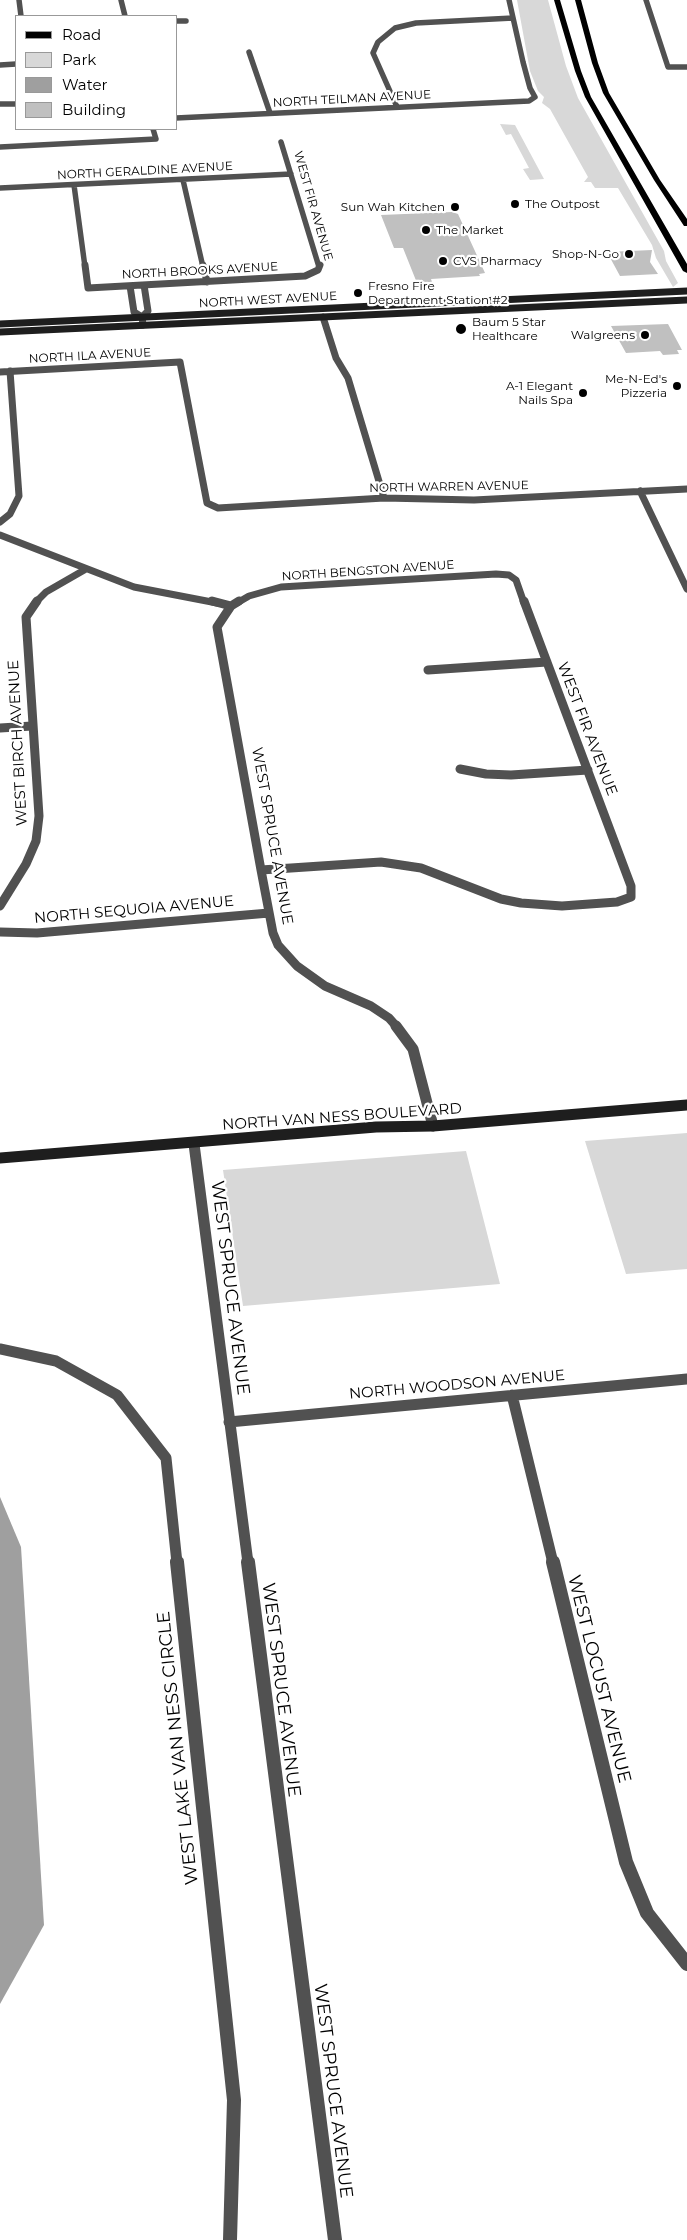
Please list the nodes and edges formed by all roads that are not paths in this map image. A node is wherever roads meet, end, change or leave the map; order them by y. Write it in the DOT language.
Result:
graph roads {
  1 [pos="19,0"];
  2 [pos="121,0"];
  3 [pos="509,0"];
  4 [pos="557,0"];
  5 [pos="578,0"];
  6 [pos="646,0"];
  7 [pos="21,15"];
  8 [pos="125,15"];
  9 [pos="513,18"];
  10 [pos="178,21"];
  11 [pos="186,21"];
  12 [pos="249,52"];
  13 [pos="0,64"];
  14 [pos="15,64"];
  15 [pos="687,66"];
  16 [pos="0,104"];
  17 [pos="15,104"];
  18 [pos="397,107"];
  19 [pos="270,113"];
  20 [pos="178,118"];
  21 [pos="153,130"];
  22 [pos="281,142"];
  23 [pos="0,147"];
  24 [pos="291,174"];
  25 [pos="183,180"];
  26 [pos="74,185"];
  27 [pos="0,188"];
  28 [pos="687,224"];
  29 [pos="687,271"];
  30 [pos="313,273"];
  31 [pos="207,282"];
  32 [pos="144,285"];
  33 [pos="130,286"];
  34 [pos="687,291"];
  35 [pos="687,300"];
  36 [pos="409,305"];
  37 [pos="142,317"];
  38 [pos="323,317"];
  39 [pos="0,324"];
  40 [pos="143,325"];
  41 [pos="0,332"];
  42 [pos="10,371"];
  43 [pos="0,372"];
  44 [pos="687,489"];
  45 [pos="640,491"];
  46 [pos="384,498"];
  47 [pos="211,506"];
  48 [pos="0,522"];
  49 [pos="0,535"];
  50 [pos="86,569"];
  51 [pos="509,575"];
  52 [pos="687,588"];
  53 [pos="231,606"];
  54 [pos="547,662"];
  55 [pos="428,670"];
  56 [pos="32,726"];
  57 [pos="0,728"];
  58 [pos="460,769"];
  59 [pos="588,770"];
  60 [pos="261,870"];
  61 [pos="0,906"];
  62 [pos="269,913"];
  63 [pos="0,932"];
  64 [pos="687,1106"];
  65 [pos="433,1126"];
  66 [pos="194,1144"];
  67 [pos="0,1158"];
  68 [pos="0,1349"];
  69 [pos="687,1380"];
  70 [pos="512,1395"];
  71 [pos="229,1422"];
  72 [pos="684,1962"];
  73 [pos="230,2240"];
  74 [pos="335,2240"];
  1 -- 7 [label="street"];
  2 -- 8 [label="street"];
  3 -- 9 [label="street"];
  4 -- 29 [label="main road"];
  5 -- 28 [label="main road"];
  6 -- 15 [label="street"];
  9 -- 18 [label="street"];
  9 -- 18 [label="street, NORTH TEILMAN AVENUE"];
  10 -- 11 [label="street"];
  12 -- 19 [label="street"];
  13 -- 14 [label="street"];
  16 -- 17 [label="street"];
  18 -- 19 [label="street, NORTH TEILMAN AVENUE"];
  19 -- 20 [label="street, NORTH TEILMAN AVENUE"];
  21 -- 23 [label="street"];
  22 -- 24 [label="street, WEST FIR AVENUE"];
  24 -- 25 [label="street, NORTH GERALDINE AVENUE"];
  24 -- 30 [label="street, WEST FIR AVENUE"];
  25 -- 26 [label="street, NORTH GERALDINE AVENUE"];
  25 -- 31 [label="street"];
  26 -- 27 [label="street, NORTH GERALDINE AVENUE"];
  26 -- 33 [label="street, NORTH BROOKS AVENUE"];
  30 -- 31 [label="street, NORTH BROOKS AVENUE"];
  31 -- 32 [label="street, NORTH BROOKS AVENUE"];
  32 -- 33 [label="street, NORTH BROOKS AVENUE"];
  32 -- 37 [label="street"];
  33 -- 37 [label="street"];
  34 -- 36 [label="street, NORTH WEST AVENUE"];
  35 -- 38 [label="street, NORTH WEST AVENUE"];
  36 -- 37 [label="street, NORTH WEST AVENUE"];
  36 -- 38 [label="street"];
  37 -- 39 [label="street, NORTH WEST AVENUE"];
  37 -- 40 [label="street"];
  38 -- 40 [label="street, NORTH WEST AVENUE"];
  38 -- 46 [label="street"];
  40 -- 41 [label="street, NORTH WEST AVENUE"];
  42 -- 43 [label="street, NORTH ILA AVENUE"];
  42 -- 47 [label="street, NORTH ILA AVENUE"];
  42 -- 48 [label="street"];
  44 -- 45 [label="street, NORTH WARREN AVENUE"];
  45 -- 46 [label="street, NORTH WARREN AVENUE"];
  45 -- 52 [label="street"];
  46 -- 47 [label="street, NORTH WARREN AVENUE"];
  49 -- 50 [label="street"];
  50 -- 53 [label="street"];
  50 -- 56 [label="street, WEST BIRCH AVENUE"];
  51 -- 53 [label="street, NORTH BENGSTON AVENUE"];
  51 -- 54 [label="street, WEST FIR AVENUE"];
  53 -- 60 [label="street, WEST SPRUCE AVENUE"];
  54 -- 55 [label="street"];
  54 -- 59 [label="street, WEST FIR AVENUE"];
  56 -- 57 [label="street"];
  56 -- 61 [label="street, WEST BIRCH AVENUE"];
  58 -- 59 [label="street"];
  59 -- 60 [label="street, WEST FIR AVENUE"];
  60 -- 62 [label="street, WEST SPRUCE AVENUE"];
  62 -- 63 [label="street, NORTH SEQUOIA AVENUE"];
  62 -- 65 [label="street, WEST SPRUCE AVENUE"];
  64 -- 65 [label="street, NORTH VAN NESS BOULEVARD"];
  65 -- 66 [label="street, NORTH VAN NESS BOULEVARD"];
  66 -- 67 [label="street, NORTH VAN NESS BOULEVARD"];
  66 -- 71 [label="street, WEST SPRUCE AVENUE"];
  68 -- 73 [label="street, WEST LAKE VAN NESS CIRCLE"];
  69 -- 70 [label="street, NORTH WOODSON AVENUE"];
  70 -- 71 [label="street, NORTH WOODSON AVENUE"];
  70 -- 72 [label="street, WEST LOCUST AVENUE"];
  71 -- 74 [label="street, WEST SPRUCE AVENUE"];
}
